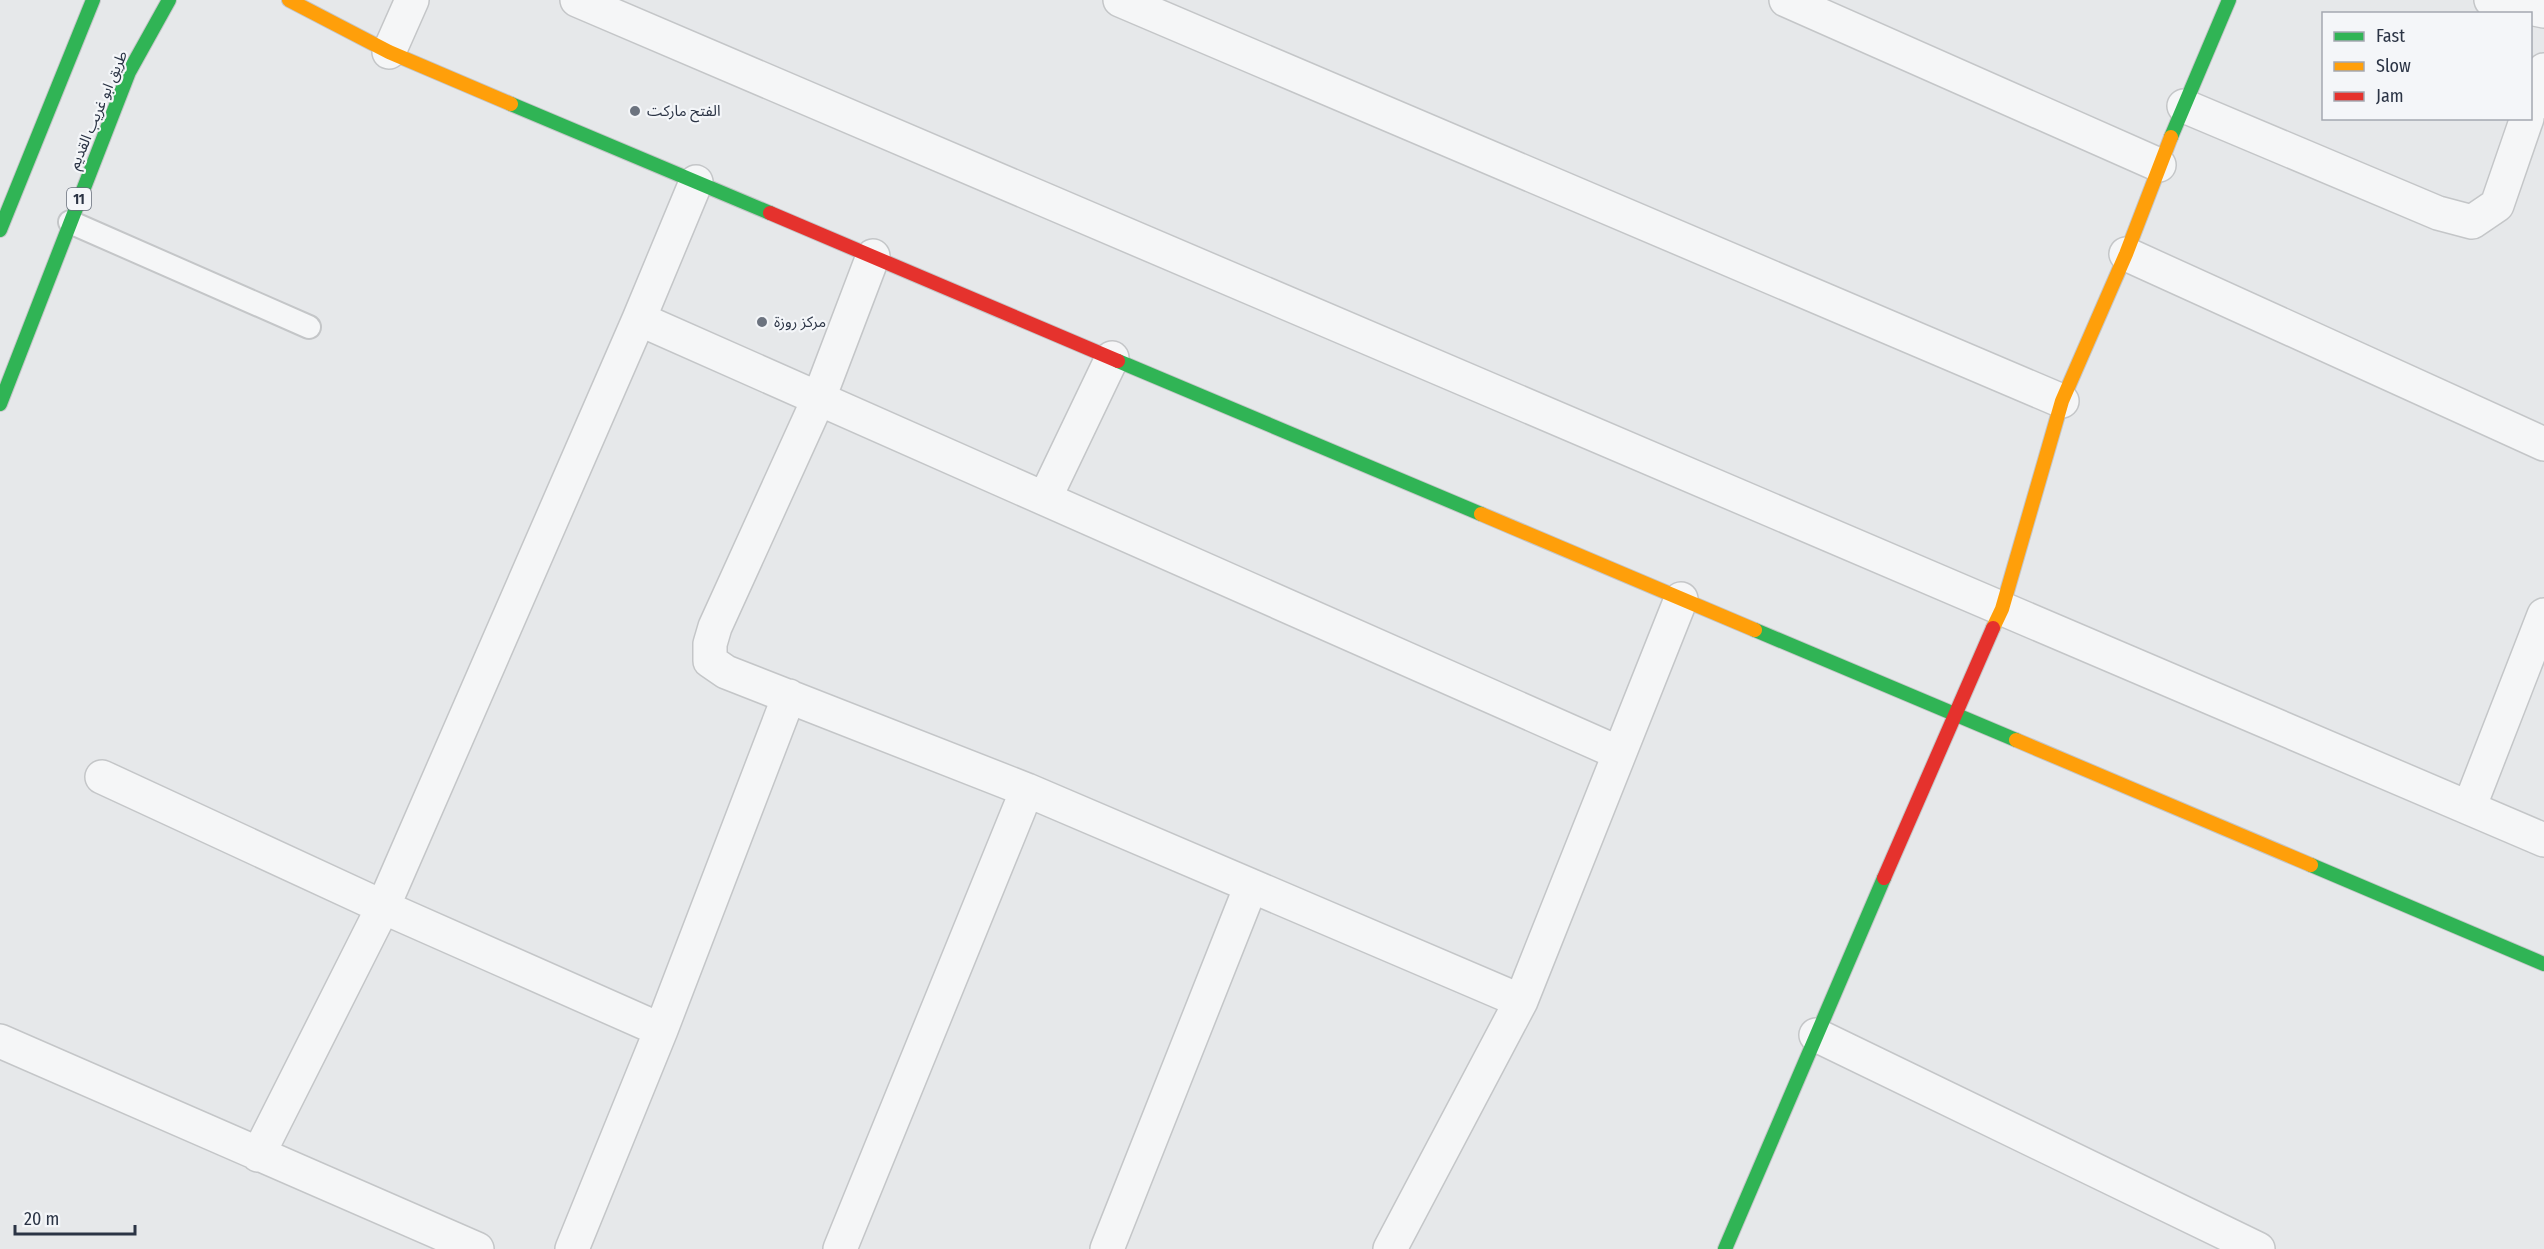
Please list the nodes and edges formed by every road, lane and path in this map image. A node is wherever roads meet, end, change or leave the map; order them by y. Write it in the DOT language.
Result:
graph roads {
  1 [pos="93,0"];
  2 [pos="169,0"];
  3 [pos="289,0"];
  4 [pos="412,0"];
  5 [pos="578,0"];
  6 [pos="1120,0"];
  7 [pos="1786,0"];
  8 [pos="2229,0"];
  9 [pos="2491,0"];
  10 [pos="2544,11"];
  11 [pos="389,52"];
  12 [pos="2544,70"];
  13 [pos="2532,103"];
  14 [pos="2184,106"];
  15 [pos="2526,120"];
  16 [pos="2159,165"];
  17 [pos="696,182"];
  18 [pos="70,222"];
  19 [pos="0,230"];
  20 [pos="2126,254"];
  21 [pos="873,256"];
  22 [pos="639,319"];
  23 [pos="309,327"];
  24 [pos="1112,358"];
  25 [pos="819,398"];
  26 [pos="2062,401"];
  27 [pos="0,404"];
  28 [pos="2544,444"];
  29 [pos="1045,498"];
  30 [pos="1681,599"];
  31 [pos="2002,609"];
  32 [pos="2544,615"];
  33 [pos="789,696"];
  34 [pos="1954,714"];
  35 [pos="1619,753"];
  36 [pos="102,777"];
  37 [pos="1027,790"];
  38 [pos="2469,808"];
  39 [pos="2544,840"];
  40 [pos="1251,886"];
  41 [pos="383,907"];
  42 [pos="2544,964"];
  43 [pos="1521,1001"];
  44 [pos="661,1030"];
  45 [pos="1816,1035"];
  46 [pos="0,1041"];
  47 [pos="258,1155"];
  48 [pos="477,1249"];
  49 [pos="572,1249"];
  50 [pos="840,1249"];
  51 [pos="1107,1249"];
  52 [pos="1390,1249"];
  53 [pos="1725,1249"];
  54 [pos="2258,1249"];
  1 -- 19 [label="main road"];
  2 -- 18 [label="main road, طريق ابو غريب القديم / 11"];
  3 -- 11 [label="main road"];
  4 -- 11 [label="street"];
  5 -- 31 [label="street"];
  6 -- 26 [label="street"];
  7 -- 16 [label="street"];
  8 -- 14 [label="main road"];
  9 -- 10 [label="street"];
  11 -- 17 [label="main road"];
  12 -- 13 [label="street"];
  14 -- 15 [label="street"];
  14 -- 16 [label="main road"];
  16 -- 20 [label="main road"];
  17 -- 21 [label="main road"];
  17 -- 22 [label="street"];
  18 -- 23 [label="lane"];
  18 -- 27 [label="main road, طريق ابو غريب القديم / 11"];
  20 -- 26 [label="main road"];
  20 -- 28 [label="street"];
  21 -- 24 [label="main road"];
  21 -- 25 [label="street"];
  22 -- 25 [label="street"];
  22 -- 41 [label="street"];
  24 -- 29 [label="street"];
  24 -- 30 [label="main road"];
  25 -- 29 [label="street"];
  25 -- 33 [label="street"];
  26 -- 31 [label="main road"];
  29 -- 35 [label="street"];
  30 -- 34 [label="main road"];
  30 -- 35 [label="street"];
  31 -- 34 [label="main road"];
  31 -- 38 [label="street"];
  32 -- 38 [label="street"];
  33 -- 37 [label="street"];
  33 -- 44 [label="street"];
  34 -- 42 [label="main road"];
  34 -- 45 [label="main road"];
  35 -- 43 [label="street"];
  36 -- 41 [label="street"];
  37 -- 40 [label="street"];
  37 -- 50 [label="street"];
  38 -- 39 [label="street"];
  40 -- 43 [label="street"];
  40 -- 51 [label="street"];
  41 -- 44 [label="street"];
  41 -- 47 [label="street"];
  43 -- 52 [label="street"];
  44 -- 49 [label="street"];
  45 -- 53 [label="main road"];
  45 -- 54 [label="street"];
  46 -- 47 [label="street"];
  47 -- 48 [label="street"];
}
